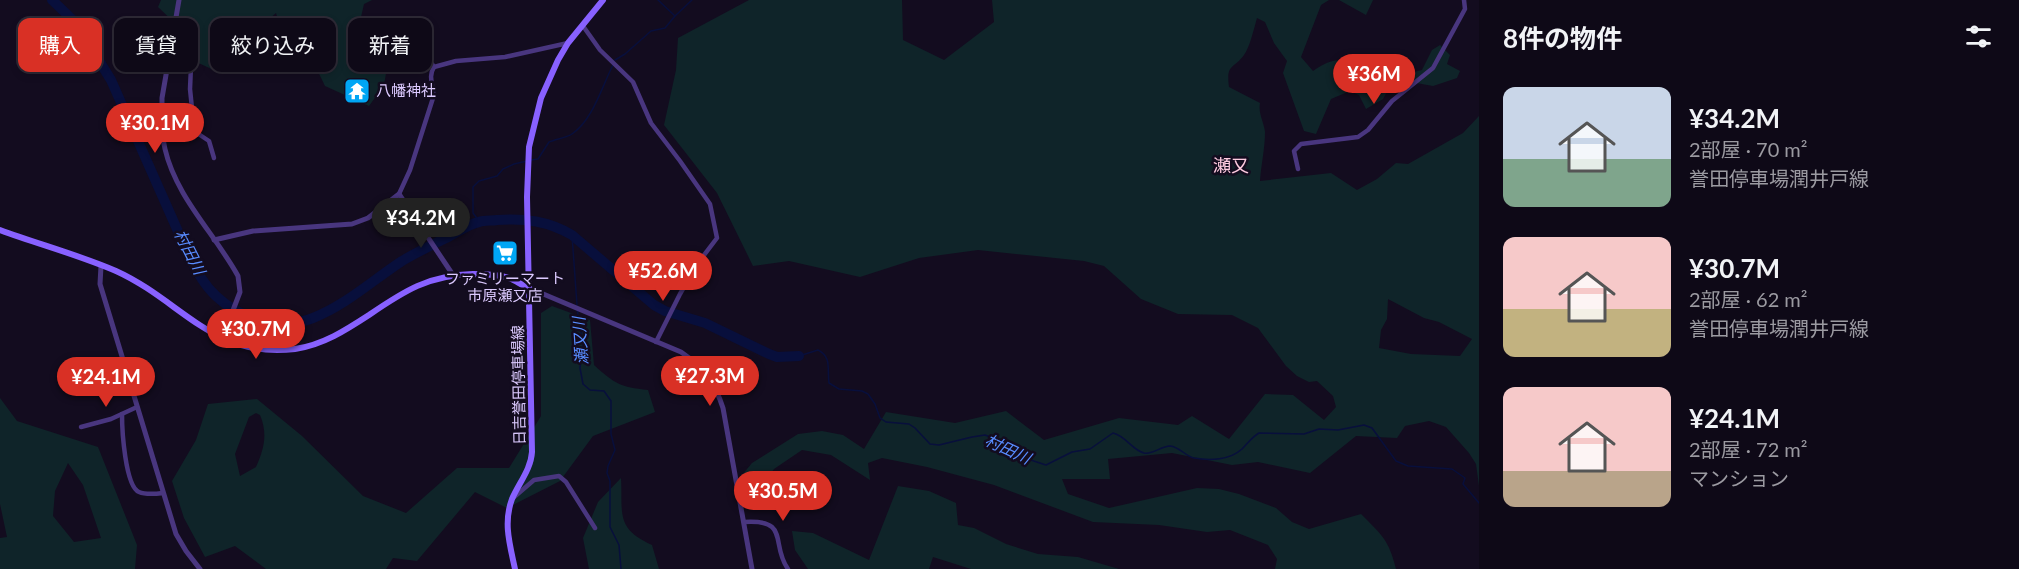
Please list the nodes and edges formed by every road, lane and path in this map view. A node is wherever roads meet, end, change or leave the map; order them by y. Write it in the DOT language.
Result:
graph roads {
  1 [pos="179,0"];
  2 [pos="603,0"];
  3 [pos="1464,0"];
  4 [pos="583,26"];
  5 [pos="568,43"];
  6 [pos="432,64"];
  7 [pos="434,67"];
  8 [pos="191,72"];
  9 [pos="214,158"];
  10 [pos="1298,169"];
  11 [pos="399,194"];
  12 [pos="0,230"];
  13 [pos="214,240"];
  14 [pos="101,266"];
  15 [pos="453,275"];
  16 [pos="529,288"];
  17 [pos="222,339"];
  18 [pos="656,342"];
  19 [pos="137,407"];
  20 [pos="122,414"];
  21 [pos="81,427"];
  22 [pos="163,494"];
  23 [pos="512,500"];
  24 [pos="744,522"];
  25 [pos="595,528"];
  26 [pos="200,569"];
  27 [pos="515,569"];
  28 [pos="752,569"];
  29 [pos="789,569"];
  1 -- 13 [label="street"];
  2 -- 4 [label="main road, 日吉誉田停車場線"];
  3 -- 10 [label="street"];
  4 -- 5 [label="main road, 日吉誉田停車場線"];
  4 -- 18 [label="street"];
  5 -- 7 [label="street"];
  5 -- 16 [label="main road, 日吉誉田停車場線"];
  6 -- 7 [label="street"];
  7 -- 11 [label="street"];
  8 -- 9 [label="street"];
  11 -- 13 [label="street"];
  11 -- 15 [label="street"];
  12 -- 14 [label="main road"];
  13 -- 17 [label="street"];
  14 -- 17 [label="main road"];
  14 -- 19 [label="street"];
  15 -- 16 [label="main road"];
  15 -- 17 [label="main road"];
  16 -- 18 [label="street"];
  16 -- 23 [label="main road, 日吉誉田停車場線"];
  18 -- 24 [label="street"];
  19 -- 20 [label="street"];
  19 -- 22 [label="street"];
  20 -- 21 [label="street"];
  20 -- 22 [label="street"];
  22 -- 26 [label="street"];
  23 -- 25 [label="street"];
  23 -- 27 [label="main road, 日吉誉田停車場線"];
  24 -- 28 [label="street"];
  24 -- 29 [label="street"];
}
